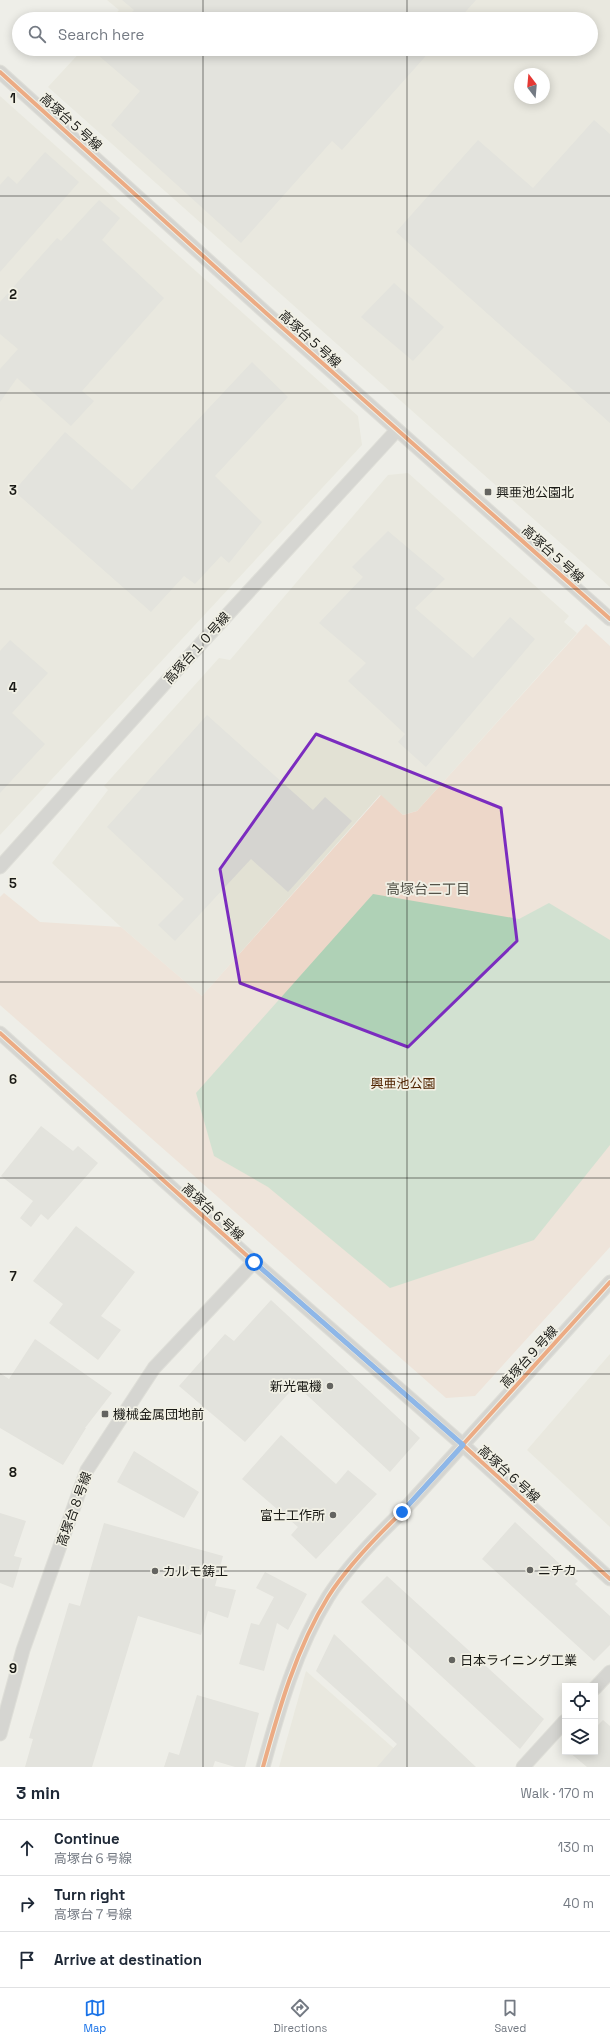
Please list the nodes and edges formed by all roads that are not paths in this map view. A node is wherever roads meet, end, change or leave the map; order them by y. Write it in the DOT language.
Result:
graph roads {
  1 [pos="0,72"];
  2 [pos="397,430"];
  3 [pos="610,619"];
  4 [pos="0,867"];
  5 [pos="0,1033"];
  6 [pos="254,1262"];
  7 [pos="610,1282"];
  8 [pos="463,1445"];
  9 [pos="610,1579"];
  10 [pos="610,1672"];
  11 [pos="598,1685"];
  12 [pos="562,1724"];
  13 [pos="0,1734"];
  14 [pos="263,1767"];
  15 [pos="523,1767"];
  1 -- 2 [label="street, 高塚台５号線"];
  2 -- 3 [label="street, 高塚台５号線"];
  2 -- 4 [label="street, 高塚台１０号線"];
  5 -- 6 [label="street, 高塚台６号線"];
  6 -- 8 [label="street, 高塚台６号線"];
  6 -- 13 [label="street, 高塚台８号線"];
  7 -- 8 [label="street, 高塚台９号線"];
  8 -- 9 [label="street, 高塚台６号線"];
  8 -- 14 [label="street, 高塚台９号線"];
  10 -- 11 [label="street"];
  12 -- 15 [label="street"];
}
